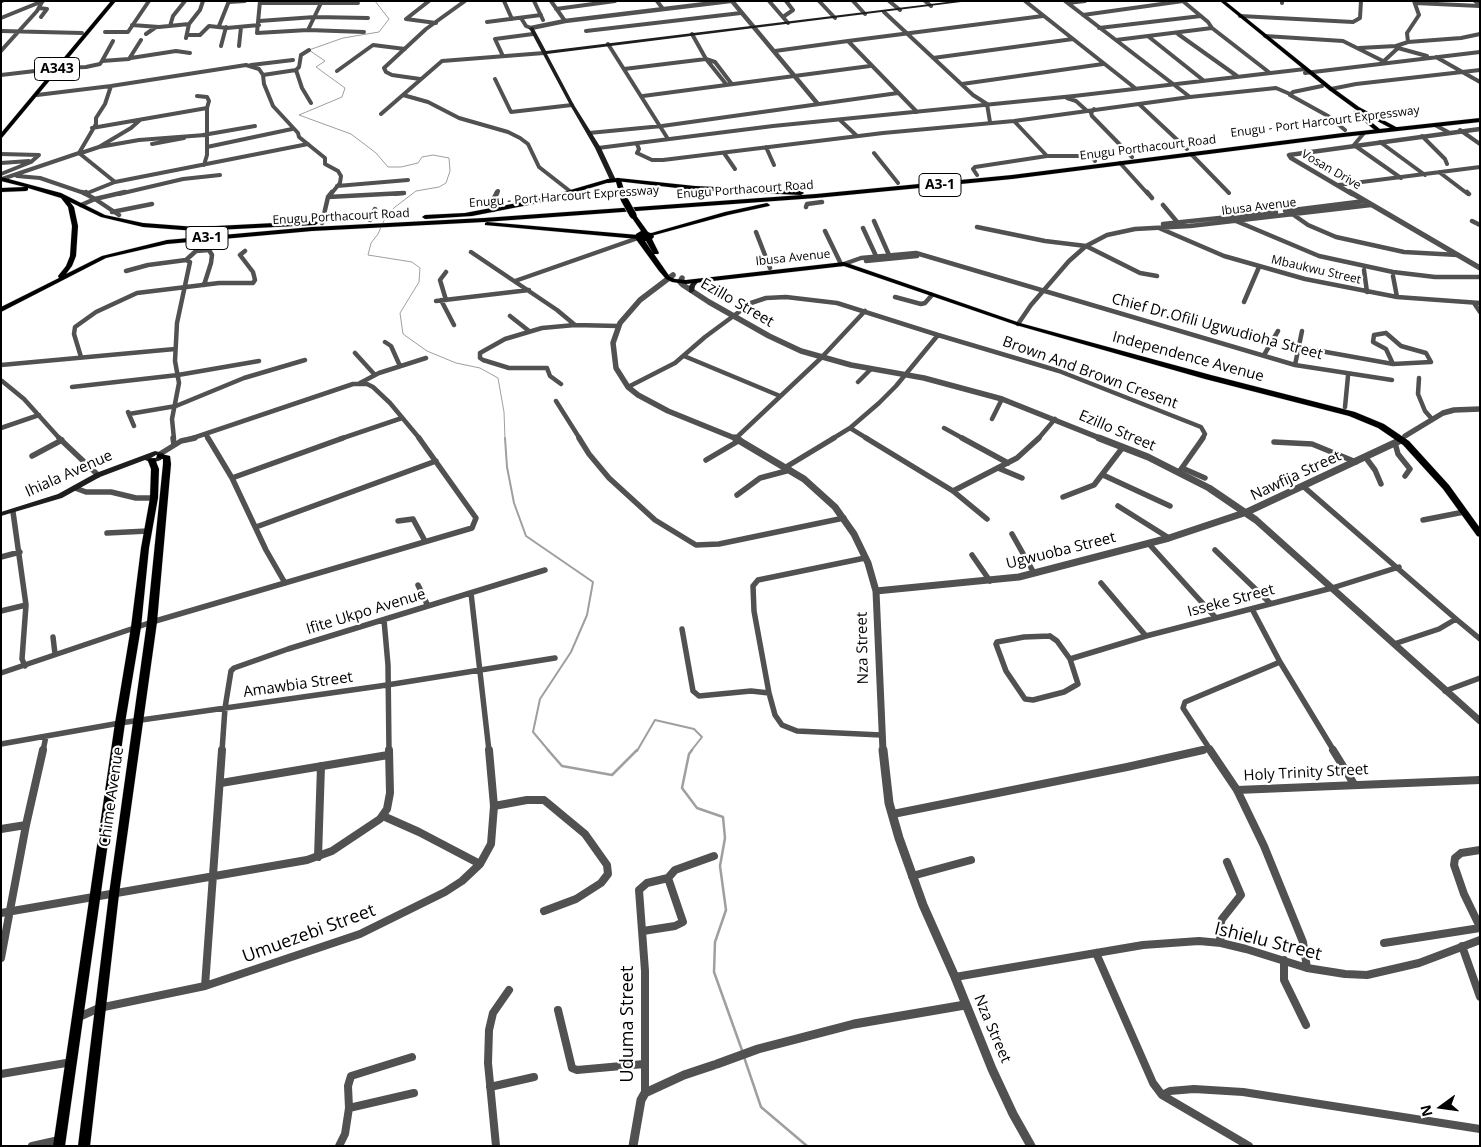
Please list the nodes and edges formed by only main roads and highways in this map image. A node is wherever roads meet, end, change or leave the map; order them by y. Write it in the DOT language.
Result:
graph roads {
  1 [pos="114,1"];
  2 [pos="119,1"];
  3 [pos="967,1"];
  4 [pos="1216,1"];
  5 [pos="1222,1"];
  6 [pos="959,2"];
  7 [pos="110,4"];
  8 [pos="531,28"];
  9 [pos="544,52"];
  10 [pos="55,68"];
  11 [pos="1305,71"];
  12 [pos="1480,116"];
  13 [pos="1480,120"];
  14 [pos="1390,125"];
  15 [pos="1376,129"];
  16 [pos="1396,129"];
  17 [pos="1,131"];
  18 [pos="1344,132"];
  19 [pos="1,137"];
  20 [pos="1356,143"];
  21 [pos="1189,152"];
  22 [pos="2,179"];
  23 [pos="613,181"];
  24 [pos="1,190"];
  25 [pos="43,190"];
  26 [pos="801,192"];
  27 [pos="60,194"];
  28 [pos="623,199"];
  29 [pos="820,200"];
  30 [pos="466,215"];
  31 [pos="372,222"];
  32 [pos="398,222"];
  33 [pos="442,222"];
  34 [pos="643,236"];
  35 [pos="846,263"];
  36 [pos="676,279"];
  37 [pos="696,281"];
  38 [pos="49,285"];
  39 [pos="691,291"];
  40 [pos="944,297"];
  41 [pos="22,299"];
  42 [pos="1,305"];
  43 [pos="1,310"];
  44 [pos="1019,322"];
  45 [pos="1400,440"];
  46 [pos="154,457"];
  47 [pos="1464,508"];
  48 [pos="2,513"];
  49 [pos="1480,524"];
  50 [pos="1480,534"];
  51 [pos="59,1143"];
  52 [pos="84,1146"];
  1 -- 7 [label="main road, A343"];
  2 -- 7 [label="main road"];
  3 -- 6 [label="main road"];
  4 -- 11 [label="main road"];
  5 -- 11 [label="main road"];
  6 -- 9 [label="main road"];
  7 -- 10 [label="main road, A343"];
  7 -- 10 [label="main road, A343"];
  8 -- 9 [label="main road"];
  9 -- 23 [label="main road"];
  10 -- 17 [label="main road, A343"];
  10 -- 19 [label="main road, A343"];
  11 -- 14 [label="main road"];
  11 -- 15 [label="main road"];
  12 -- 14 [label="main road, Enugu - Port Harcourt Expressway / A3-1"];
  13 -- 16 [label="main road, Enugu Porthacourt Road / A3-1"];
  14 -- 15 [label="main road, Enugu - Port Harcourt Expressway / A3-1"];
  14 -- 16 [label="main road"];
  15 -- 16 [label="main road, Enugu Porthacourt Road / A3-1"];
  15 -- 18 [label="main road, Enugu - Port Harcourt Expressway / A3-1"];
  15 -- 18 [label="main road, Enugu Porthacourt Road / A3-1"];
  18 -- 20 [label="main road"];
  18 -- 21 [label="main road, Enugu Porthacourt Road / A3-1"];
  21 -- 26 [label="main road, Enugu - Port Harcourt Expressway / A3-1"];
  21 -- 29 [label="main road, Enugu Porthacourt Road / A3-1"];
  22 -- 25 [label="main road"];
  23 -- 26 [label="main road"];
  23 -- 28 [label="main road, Ezillo Street"];
  23 -- 28 [label="main road, Ezillo Street"];
  23 -- 30 [label="main road"];
  24 -- 25 [label="main road"];
  25 -- 27 [label="main road"];
  26 -- 30 [label="main road, Enugu - Port Harcourt Expressway / A3-1"];
  27 -- 31 [label="main road, A3-1"];
  27 -- 38 [label="main road"];
  28 -- 34 [label="main road, Ezillo Street, bridge"];
  29 -- 33 [label="main road, Enugu Porthacourt Road / A3-1"];
  29 -- 34 [label="main road"];
  30 -- 32 [label="main road, Enugu - Port Harcourt Expressway / A3-1"];
  31 -- 32 [label="main road, Enugu Porthacourt Road / A3-1"];
  31 -- 38 [label="main road, Enugu Porthacourt Road / A3-1"];
  32 -- 33 [label="main road, Enugu Porthacourt Road / A3-1"];
  33 -- 34 [label="main road"];
  34 -- 36 [label="main road, Ezillo Street"];
  35 -- 36 [label="main road, Ibusa Avenue"];
  35 -- 37 [label="main road, Ibusa Avenue"];
  35 -- 40 [label="main road, Independence Avenue"];
  35 -- 40 [label="main road, Independence Avenue"];
  36 -- 37 [label="main road, Ibusa Avenue"];
  37 -- 39 [label="main road"];
  38 -- 41 [label="main road, Enugu Porthacourt Road"];
  40 -- 44 [label="main road, Independence Avenue"];
  41 -- 42 [label="main road"];
  41 -- 43 [label="main road"];
  44 -- 45 [label="main road, Independence Avenue"];
  44 -- 45 [label="main road, Independence Avenue"];
  45 -- 47 [label="main road, Independence Avenue"];
  46 -- 48 [label="main road, Ihiala Avenue"];
  46 -- 51 [label="main road, Chime Avenue"];
  46 -- 52 [label="main road, Chime Avenue"];
  47 -- 49 [label="main road, Independence Avenue"];
  47 -- 50 [label="main road, Independence Avenue"];
}
